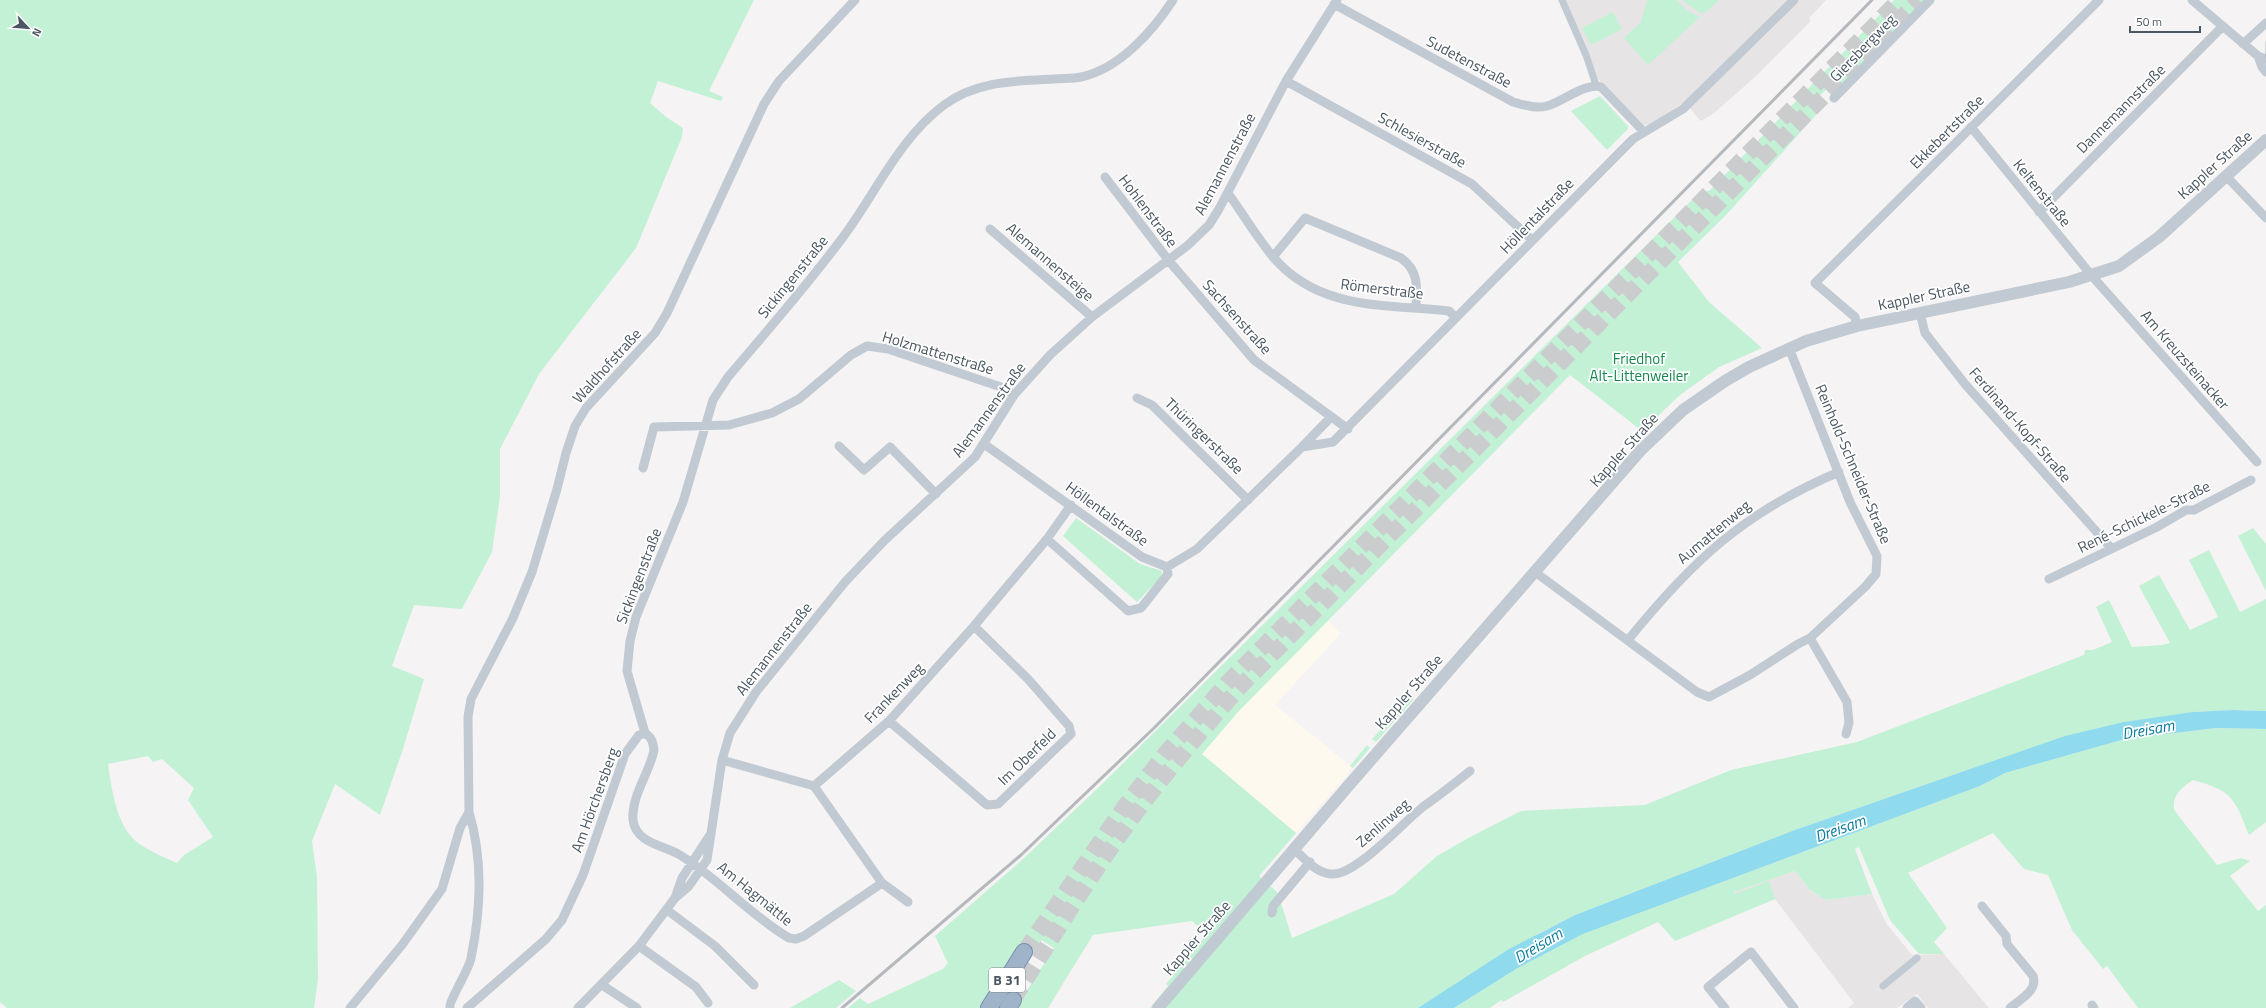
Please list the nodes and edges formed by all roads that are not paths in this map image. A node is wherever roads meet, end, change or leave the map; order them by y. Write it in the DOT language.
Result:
graph roads {
  1 [pos="855,0"];
  2 [pos="1173,0"];
  3 [pos="1562,0"];
  4 [pos="1794,0"];
  5 [pos="1930,0"];
  6 [pos="2099,0"];
  7 [pos="2192,0"];
  8 [pos="1335,2"];
  9 [pos="2266,23"];
  10 [pos="2223,26"];
  11 [pos="2243,44"];
  12 [pos="2262,57"];
  13 [pos="2266,72"];
  14 [pos="1286,80"];
  15 [pos="1596,85"];
  16 [pos="1834,98"];
  17 [pos="1971,127"];
  18 [pos="1644,132"];
  19 [pos="2266,140"];
  20 [pos="1105,177"];
  21 [pos="2227,177"];
  22 [pos="1228,193"];
  23 [pos="2039,212"];
  24 [pos="2266,218"];
  25 [pos="990,229"];
  26 [pos="1532,240"];
  27 [pos="1274,257"];
  28 [pos="1169,262"];
  29 [pos="2092,276"];
  30 [pos="1416,307"];
  31 [pos="1920,313"];
  32 [pos="1092,317"];
  33 [pos="1456,318"];
  34 [pos="1857,326"];
  35 [pos="1789,348"];
  36 [pos="1014,395"];
  37 [pos="1136,398"];
  38 [pos="1331,417"];
  39 [pos="705,425"];
  40 [pos="1348,429"];
  41 [pos="984,444"];
  42 [pos="839,446"];
  43 [pos="1302,447"];
  44 [pos="2257,462"];
  45 [pos="643,468"];
  46 [pos="1839,472"];
  47 [pos="2251,480"];
  48 [pos="936,494"];
  49 [pos="1248,500"];
  50 [pos="1072,505"];
  51 [pos="1047,539"];
  52 [pos="2111,548"];
  53 [pos="1168,570"];
  54 [pos="1535,572"];
  55 [pos="2050,579"];
  56 [pos="974,626"];
  57 [pos="1810,638"];
  58 [pos="1628,640"];
  59 [pos="889,721"];
  60 [pos="645,734"];
  61 [pos="1846,734"];
  62 [pos="722,760"];
  63 [pos="1470,771"];
  64 [pos="814,786"];
  65 [pos="469,812"];
  66 [pos="710,835"];
  67 [pos="1294,849"];
  68 [pos="1310,862"];
  69 [pos="692,863"];
  70 [pos="702,869"];
  71 [pos="882,883"];
  72 [pos="675,898"];
  73 [pos="908,902"];
  74 [pos="1982,906"];
  75 [pos="667,910"];
  76 [pos="1272,914"];
  77 [pos="639,946"];
  78 [pos="1024,952"];
  79 [pos="1917,958"];
  80 [pos="602,985"];
  81 [pos="754,985"];
  82 [pos="1883,986"];
  83 [pos="708,1003"];
  84 [pos="350,1008"];
  85 [pos="450,1008"];
  86 [pos="467,1008"];
  87 [pos="578,1008"];
  88 [pos="637,1008"];
  89 [pos="989,1008"];
  90 [pos="1158,1008"];
  91 [pos="1725,1008"];
  92 [pos="1794,1008"];
  93 [pos="1907,1008"];
  94 [pos="1921,1008"];
  95 [pos="2010,1008"];
  1 -- 65 [label="street, Waldhofstraße"];
  2 -- 39 [label="street, Sickingenstraße"];
  3 -- 15 [label="street"];
  4 -- 18 [label="street, Höllentalstraße"];
  5 -- 16 [label="street, Giersbergweg"];
  6 -- 17 [label="street, Ekkebertstraße"];
  7 -- 10 [label="street"];
  8 -- 14 [label="street, Alemannenstraße"];
  8 -- 15 [label="street, Sudetenstraße"];
  9 -- 11 [label="street"];
  10 -- 11 [label="street"];
  10 -- 23 [label="street, Dannemannstraße"];
  11 -- 12 [label="street"];
  12 -- 13 [label="street"];
  14 -- 22 [label="street, Alemannenstraße"];
  14 -- 26 [label="street, Schlesierstraße"];
  15 -- 18 [label="street"];
  17 -- 23 [label="street, Keltenstraße"];
  17 -- 34 [label="street, Ekkebertstraße"];
  18 -- 26 [label="street, Höllentalstraße"];
  19 -- 21 [label="street, Kappler Straße"];
  20 -- 28 [label="street, Hohlenstraße"];
  21 -- 24 [label="street"];
  21 -- 29 [label="street, Kappler Straße"];
  22 -- 27 [label="street, Römerstraße"];
  22 -- 28 [label="street, Alemannenstraße"];
  23 -- 29 [label="street, Keltenstraße"];
  25 -- 32 [label="street, Alemannensteige"];
  26 -- 33 [label="street, Höllentalstraße"];
  27 -- 30 [label="street, Römerstraße"];
  27 -- 30 [label="street"];
  28 -- 32 [label="street, Alemannenstraße"];
  28 -- 38 [label="street, Sachsenstraße"];
  29 -- 31 [label="street, Kappler Straße"];
  29 -- 44 [label="street, Am Kreuzsteinacker"];
  30 -- 33 [label="street, Römerstraße"];
  31 -- 34 [label="street, Kappler Straße"];
  31 -- 52 [label="street, Ferdinand-Kopf-Straße"];
  32 -- 36 [label="street, Alemannenstraße"];
  33 -- 40 [label="street, Höllentalstraße"];
  34 -- 35 [label="street, Kappler Straße"];
  35 -- 46 [label="street, Reinhold-Schneider-Straße"];
  35 -- 54 [label="street, Kappler Straße"];
  36 -- 39 [label="street, Holzmattenstraße"];
  36 -- 41 [label="street, Alemannenstraße"];
  37 -- 49 [label="street, Thüringerstraße"];
  38 -- 40 [label="street, Sachsenstraße"];
  38 -- 43 [label="street"];
  39 -- 45 [label="street, Holzmattenstraße"];
  39 -- 60 [label="street, Sickingenstraße"];
  40 -- 43 [label="street, Höllentalstraße"];
  41 -- 48 [label="street, Alemannenstraße"];
  41 -- 50 [label="street, Höllentalstraße"];
  42 -- 48 [label="street"];
  43 -- 49 [label="street"];
  46 -- 57 [label="street, Reinhold-Schneider-Straße"];
  46 -- 58 [label="street, Aumattenweg"];
  47 -- 52 [label="street, René-Schickele-Straße"];
  48 -- 62 [label="street, Alemannenstraße"];
  49 -- 53 [label="street"];
  50 -- 51 [label="street, Frankenweg"];
  50 -- 53 [label="street, Höllentalstraße"];
  51 -- 53 [label="street"];
  51 -- 56 [label="street, Frankenweg"];
  52 -- 55 [label="street, René-Schickele-Straße"];
  54 -- 58 [label="street, Reinhold-Schneider-Straße"];
  54 -- 67 [label="street, Kappler Straße"];
  56 -- 59 [label="street, Frankenweg"];
  56 -- 59 [label="street, Im Oberfeld"];
  57 -- 58 [label="street, Reinhold-Schneider-Straße"];
  57 -- 61 [label="street"];
  59 -- 64 [label="street, Frankenweg"];
  60 -- 69 [label="street"];
  60 -- 86 [label="street, Am Hörchersberg"];
  62 -- 64 [label="street"];
  62 -- 66 [label="street, Alemannenstraße"];
  63 -- 68 [label="street, Zenlinweg"];
  64 -- 71 [label="street"];
  65 -- 84 [label="street"];
  65 -- 85 [label="street"];
  66 -- 69 [label="street, Alemannenstraße"];
  66 -- 70 [label="street, Alemannenstraße"];
  67 -- 68 [label="street, Zenlinweg"];
  67 -- 90 [label="street, Kappler Straße"];
  68 -- 76 [label="street"];
  69 -- 70 [label="street, Am Hagmättle"];
  69 -- 72 [label="street, Alemannenstraße"];
  70 -- 71 [label="street, Am Hagmättle"];
  70 -- 72 [label="street, Alemannenstraße"];
  71 -- 73 [label="street"];
  72 -- 75 [label="street, Alemannenstraße"];
  74 -- 95 [label="street"];
  75 -- 77 [label="street, Alemannenstraße"];
  75 -- 81 [label="street"];
  77 -- 80 [label="street, Alemannenstraße"];
  77 -- 83 [label="street"];
  78 -- 89 [label="highway, B 31"];
  79 -- 82 [label="street"];
  80 -- 87 [label="street, Alemannenstraße"];
  80 -- 88 [label="street"];
  91 -- 92 [label="street"];
  93 -- 94 [label="street"];
}
